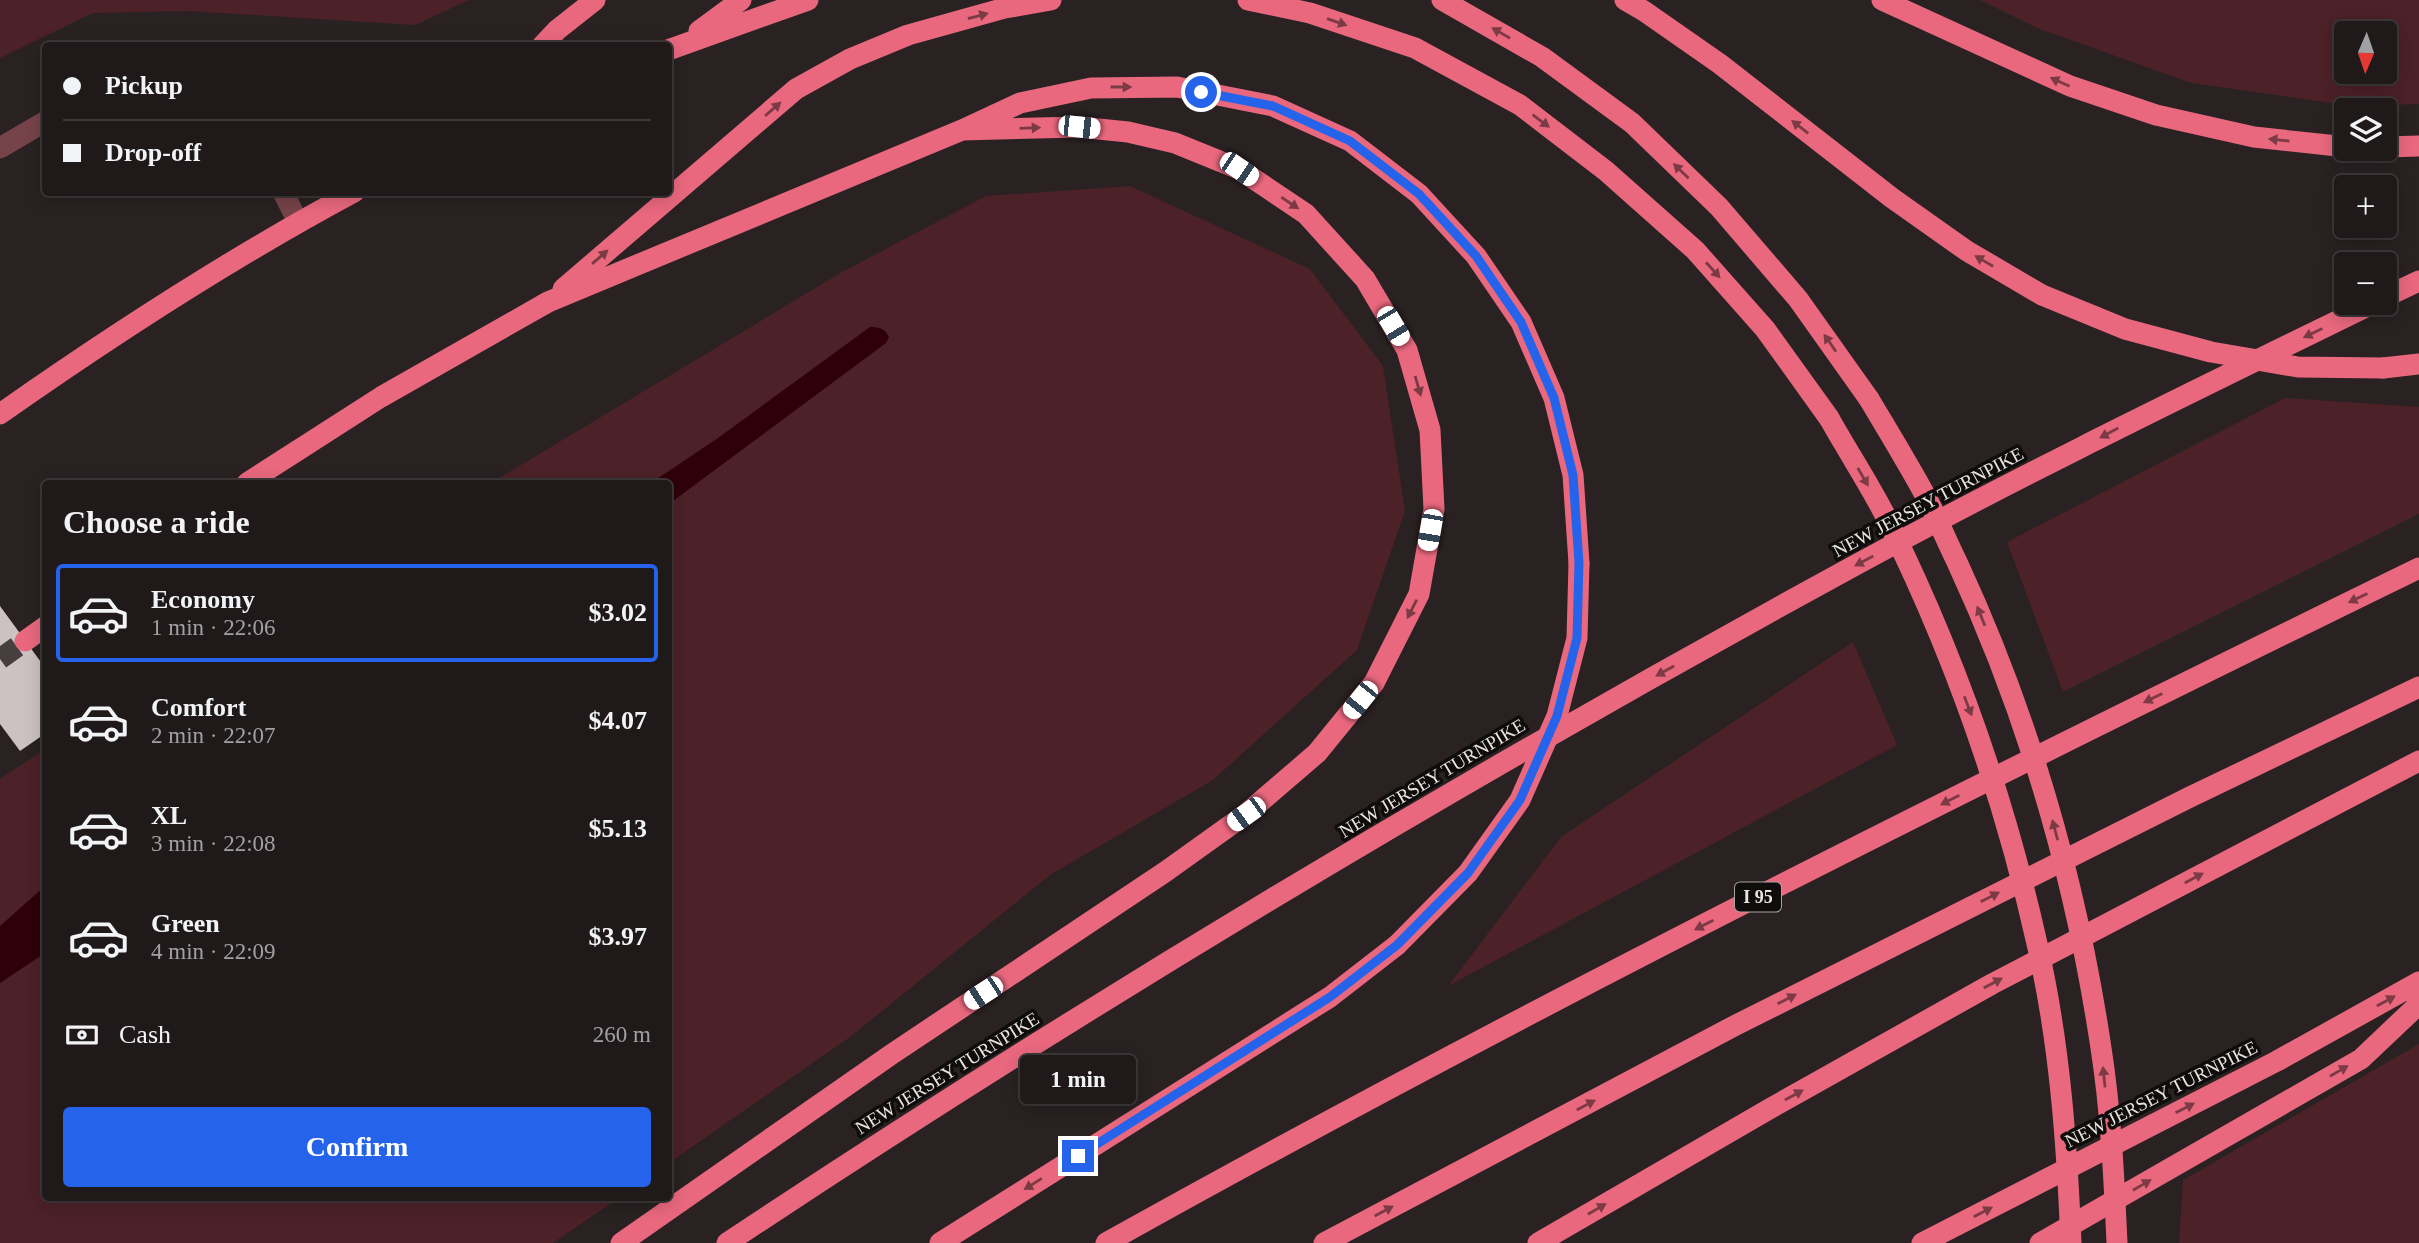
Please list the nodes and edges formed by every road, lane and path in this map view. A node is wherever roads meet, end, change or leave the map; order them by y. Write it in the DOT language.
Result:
graph roads {
  1 [pos="595,0"];
  2 [pos="741,0"];
  3 [pos="808,0"];
  4 [pos="1051,0"];
  5 [pos="1248,0"];
  6 [pos="1442,0"];
  7 [pos="1625,0"];
  8 [pos="1882,0"];
  9 [pos="545,42"];
  10 [pos="674,48"];
  11 [pos="42,123"];
  12 [pos="962,130"];
  13 [pos="2334,146"];
  14 [pos="2397,146"];
  15 [pos="2419,146"];
  16 [pos="0,148"];
  17 [pos="285,196"];
  18 [pos="347,196"];
  19 [pos="671,196"];
  20 [pos="672,196"];
  21 [pos="298,222"];
  22 [pos="2419,281"];
  23 [pos="2397,291"];
  24 [pos="548,302"];
  25 [pos="2350,315"];
  26 [pos="2419,364"];
  27 [pos="0,414"];
  28 [pos="252,480"];
  29 [pos="2419,568"];
  30 [pos="42,629"];
  31 [pos="25,641"];
  32 [pos="2419,687"];
  33 [pos="2419,761"];
  34 [pos="2419,982"];
  35 [pos="2419,1004"];
  36 [pos="621,1243"];
  37 [pos="727,1243"];
  38 [pos="940,1243"];
  39 [pos="1107,1243"];
  40 [pos="1324,1243"];
  41 [pos="1538,1243"];
  42 [pos="1922,1243"];
  43 [pos="2040,1243"];
  44 [pos="2071,1243"];
  45 [pos="2117,1243"];
  1 -- 9 [label="highway"];
  2 -- 10 [label="highway"];
  3 -- 10 [label="highway"];
  20 -- 4 [label="highway, one-way"];
  5 -- 44 [label="highway, one-way, bridge"];
  45 -- 6 [label="highway, one-way, bridge"];
  26 -- 7 [label="highway, one-way, bridge"];
  13 -- 8 [label="highway, one-way"];
  11 -- 16 [label="lane"];
  12 -- 24 [label="highway"];
  12 -- 36 [label="highway, one-way"];
  12 -- 38 [label="highway, one-way, bridge"];
  14 -- 15 [label="highway"];
  17 -- 21 [label="lane"];
  18 -- 21 [label="highway"];
  24 -- 19 [label="highway, one-way"];
  21 -- 27 [label="highway"];
  22 -- 23 [label="highway"];
  24 -- 28 [label="highway"];
  25 -- 37 [label="highway, NEW JERSEY TURNPIKE, one-way"];
  29 -- 39 [label="highway, I 95, one-way"];
  30 -- 31 [label="highway"];
  40 -- 32 [label="highway, one-way"];
  41 -- 33 [label="highway, one-way"];
  42 -- 34 [label="highway, NEW JERSEY TURNPIKE, one-way"];
  43 -- 35 [label="highway, one-way"];
}
